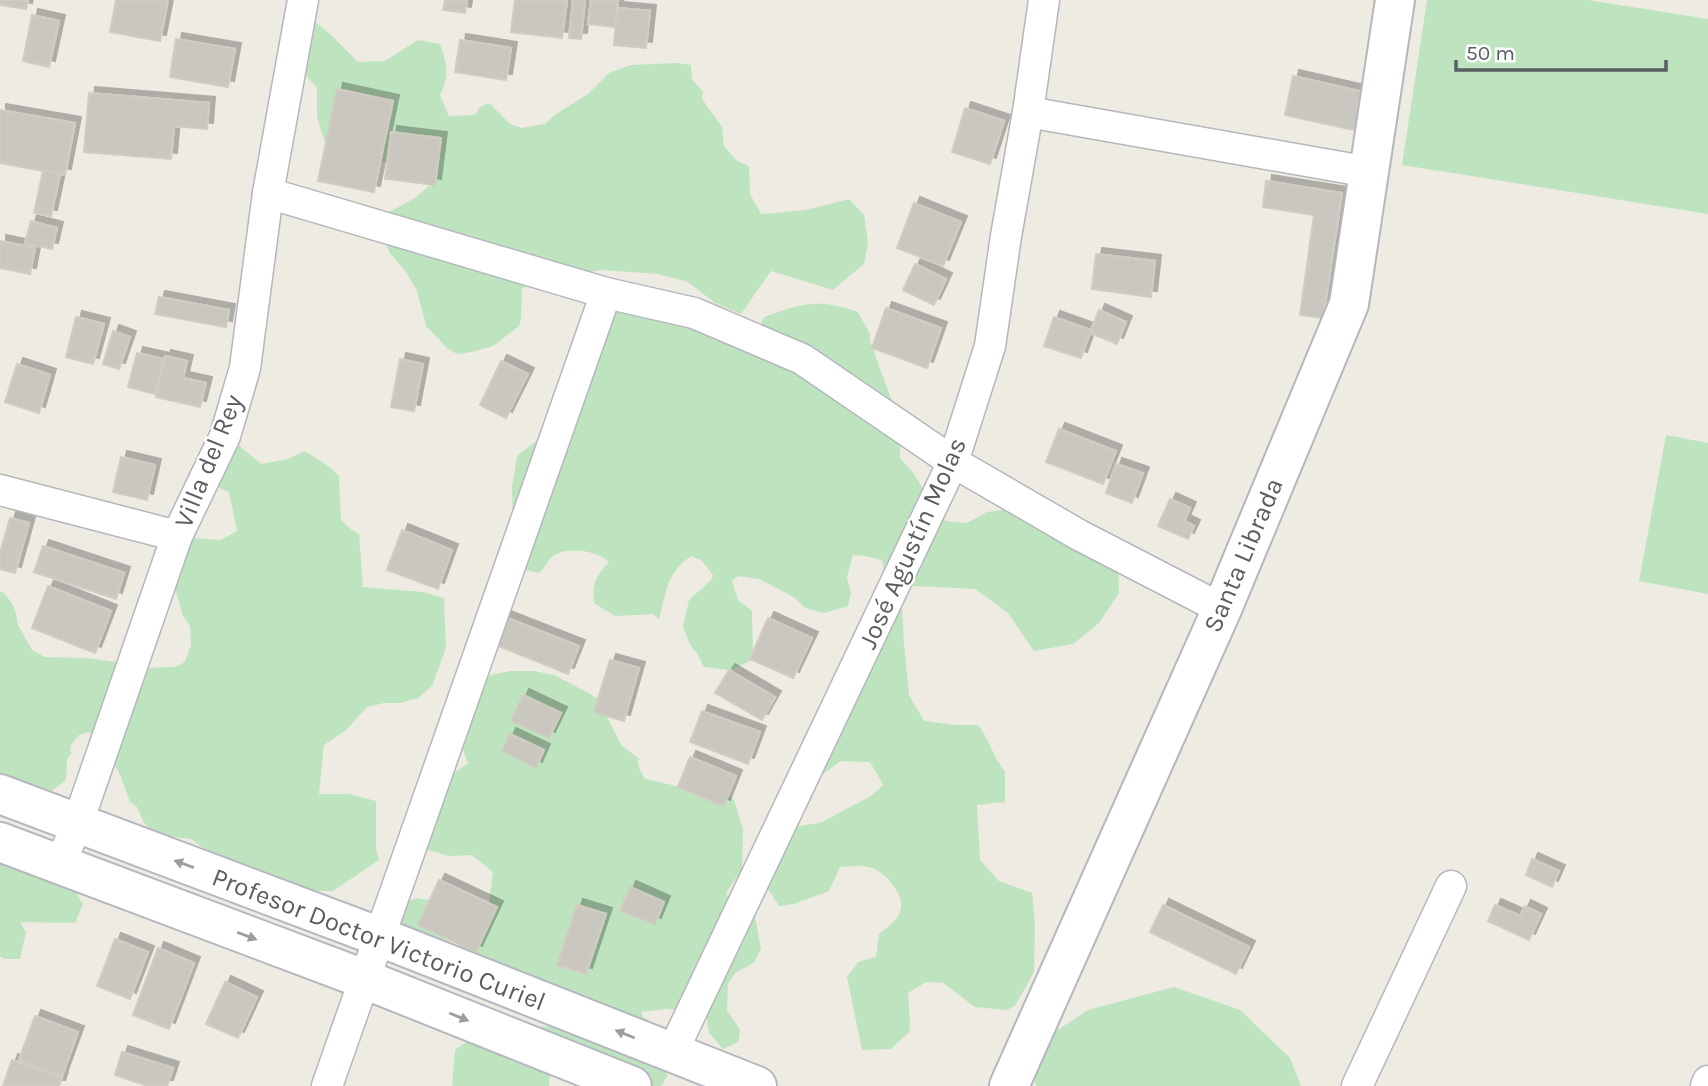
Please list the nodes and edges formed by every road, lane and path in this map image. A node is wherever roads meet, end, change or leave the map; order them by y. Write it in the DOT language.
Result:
graph roads {
  1 [pos="303,0"];
  2 [pos="1044,0"];
  3 [pos="1395,0"];
  4 [pos="1028,112"];
  5 [pos="1369,172"];
  6 [pos="268,193"];
  7 [pos="606,293"];
  8 [pos="953,462"];
  9 [pos="0,490"];
  10 [pos="177,536"];
  11 [pos="1222,609"];
  12 [pos="0,794"];
  13 [pos="78,825"];
  14 [pos="0,842"];
  15 [pos="60,866"];
  16 [pos="1451,886"];
  17 [pos="380,937"];
  18 [pos="364,979"];
  19 [pos="672,1053"];
  20 [pos="1708,1081"];
  21 [pos="327,1086"];
  22 [pos="632,1086"];
  23 [pos="757,1086"];
  24 [pos="1009,1086"];
  25 [pos="1357,1086"];
  26 [pos="1706,1086"];
  1 -- 6 [label="street, Villa del Rey"];
  2 -- 4 [label="street, José Agustín Molas"];
  3 -- 5 [label="main road, Santa Librada"];
  4 -- 5 [label="street"];
  4 -- 8 [label="street, José Agustín Molas"];
  5 -- 11 [label="main road, Santa Librada"];
  6 -- 7 [label="street"];
  6 -- 10 [label="street, Villa del Rey"];
  7 -- 8 [label="street"];
  7 -- 17 [label="street"];
  8 -- 11 [label="street"];
  8 -- 19 [label="street, José Agustín Molas"];
  9 -- 10 [label="street"];
  10 -- 13 [label="street, Villa del Rey"];
  11 -- 24 [label="main road, Santa Librada"];
  12 -- 13 [label="main road, Profesor Doctor Victorio Curiel"];
  13 -- 15 [label="street, Villa del Rey"];
  17 -- 13 [label="main road, Profesor Doctor Victorio Curiel, one-way"];
  14 -- 15 [label="main road, Profesor Doctor Victorio Curiel"];
  15 -- 18 [label="main road, Profesor Doctor Victorio Curiel, one-way"];
  16 -- 25 [label="street"];
  17 -- 18 [label="street"];
  19 -- 17 [label="main road, Profesor Doctor Victorio Curiel, one-way"];
  18 -- 21 [label="street"];
  18 -- 22 [label="main road, Profesor Doctor Victorio Curiel, one-way"];
  19 -- 23 [label="main road, Profesor Doctor Victorio Curiel"];
  20 -- 26 [label="street"];
}
